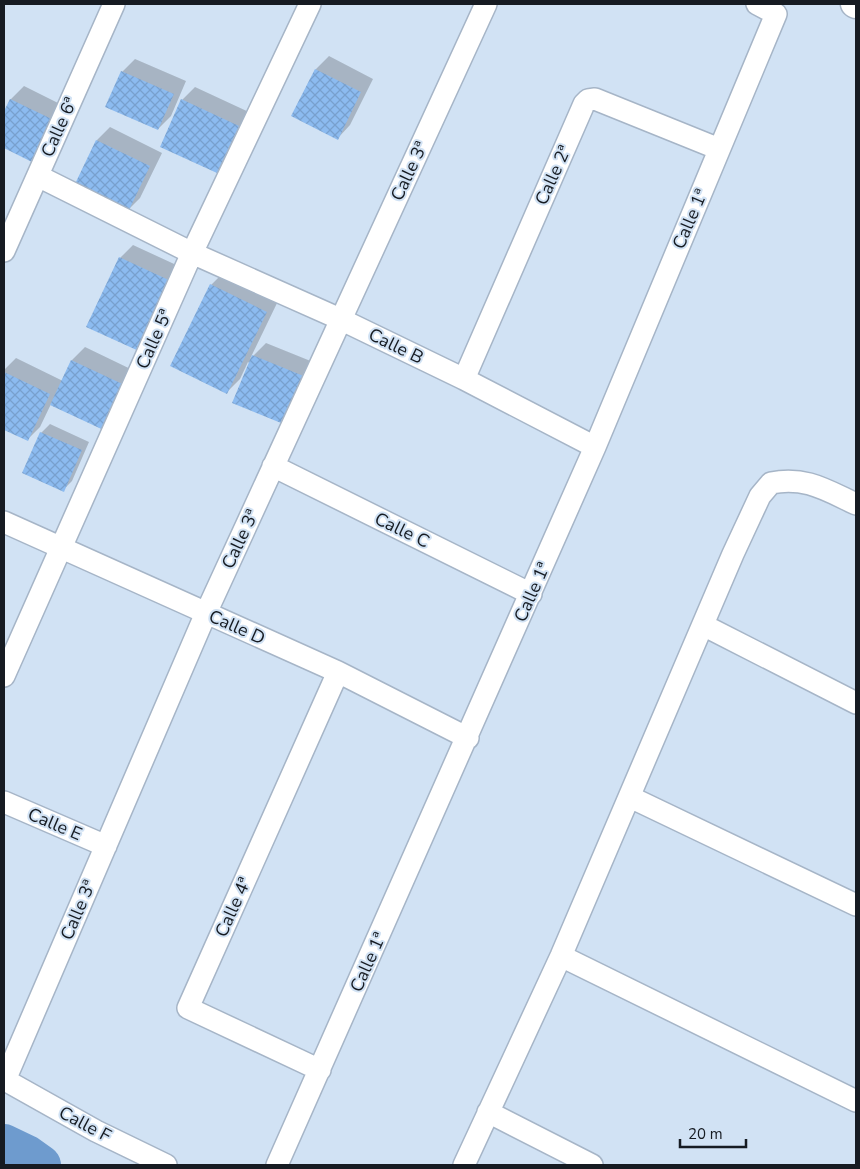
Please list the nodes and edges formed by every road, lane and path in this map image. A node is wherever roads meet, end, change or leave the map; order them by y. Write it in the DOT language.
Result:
graph roads {
  1 [pos="114,4"];
  2 [pos="310,4"];
  3 [pos="486,4"];
  4 [pos="757,4"];
  5 [pos="719,150"];
  6 [pos="38,176"];
  7 [pos="4,251"];
  8 [pos="192,253"];
  9 [pos="340,319"];
  10 [pos="464,379"];
  11 [pos="595,447"];
  12 [pos="273,466"];
  13 [pos="856,504"];
  14 [pos="4,522"];
  15 [pos="60,549"];
  16 [pos="531,594"];
  17 [pos="206,613"];
  18 [pos="703,625"];
  19 [pos="338,672"];
  20 [pos="4,676"];
  21 [pos="856,703"];
  22 [pos="468,738"];
  23 [pos="630,797"];
  24 [pos="4,802"];
  25 [pos="106,846"];
  26 [pos="856,906"];
  27 [pos="561,956"];
  28 [pos="320,1070"];
  29 [pos="6,1080"];
  30 [pos="856,1101"];
  31 [pos="488,1112"];
  32 [pos="166,1165"];
  33 [pos="277,1165"];
  34 [pos="464,1165"];
  35 [pos="592,1165"];
  1 -- 6 [label="street, Calle 6ª"];
  2 -- 8 [label="street, Calle 5ª"];
  3 -- 9 [label="street, Calle 3ª"];
  4 -- 5 [label="street, Calle 1ª"];
  5 -- 10 [label="street, Calle 2ª"];
  5 -- 11 [label="street, Calle 1ª"];
  6 -- 7 [label="street, Calle 6ª"];
  6 -- 8 [label="street, Calle B"];
  8 -- 9 [label="street, Calle B"];
  8 -- 15 [label="street, Calle 5ª"];
  9 -- 10 [label="street, Calle B"];
  9 -- 12 [label="street, Calle 3ª"];
  10 -- 11 [label="street, Calle B"];
  11 -- 16 [label="street, Calle 1ª"];
  12 -- 16 [label="street, Calle C"];
  12 -- 17 [label="street, Calle 3ª"];
  13 -- 18 [label="street"];
  14 -- 15 [label="street, Calle D"];
  15 -- 17 [label="street, Calle D"];
  15 -- 20 [label="street, Calle 5ª"];
  16 -- 22 [label="street, Calle 1ª"];
  17 -- 19 [label="street, Calle D"];
  17 -- 25 [label="street, Calle 3ª"];
  18 -- 21 [label="street"];
  18 -- 23 [label="street"];
  19 -- 22 [label="street, Calle D"];
  19 -- 28 [label="street, Calle 4ª"];
  22 -- 28 [label="street, Calle 1ª"];
  23 -- 26 [label="street"];
  23 -- 27 [label="street"];
  24 -- 25 [label="street, Calle E"];
  25 -- 29 [label="street, Calle 3ª"];
  27 -- 30 [label="street"];
  27 -- 31 [label="street"];
  28 -- 33 [label="street, Calle 1ª"];
  29 -- 32 [label="street, Calle F"];
  31 -- 34 [label="street"];
  31 -- 35 [label="street"];
}
